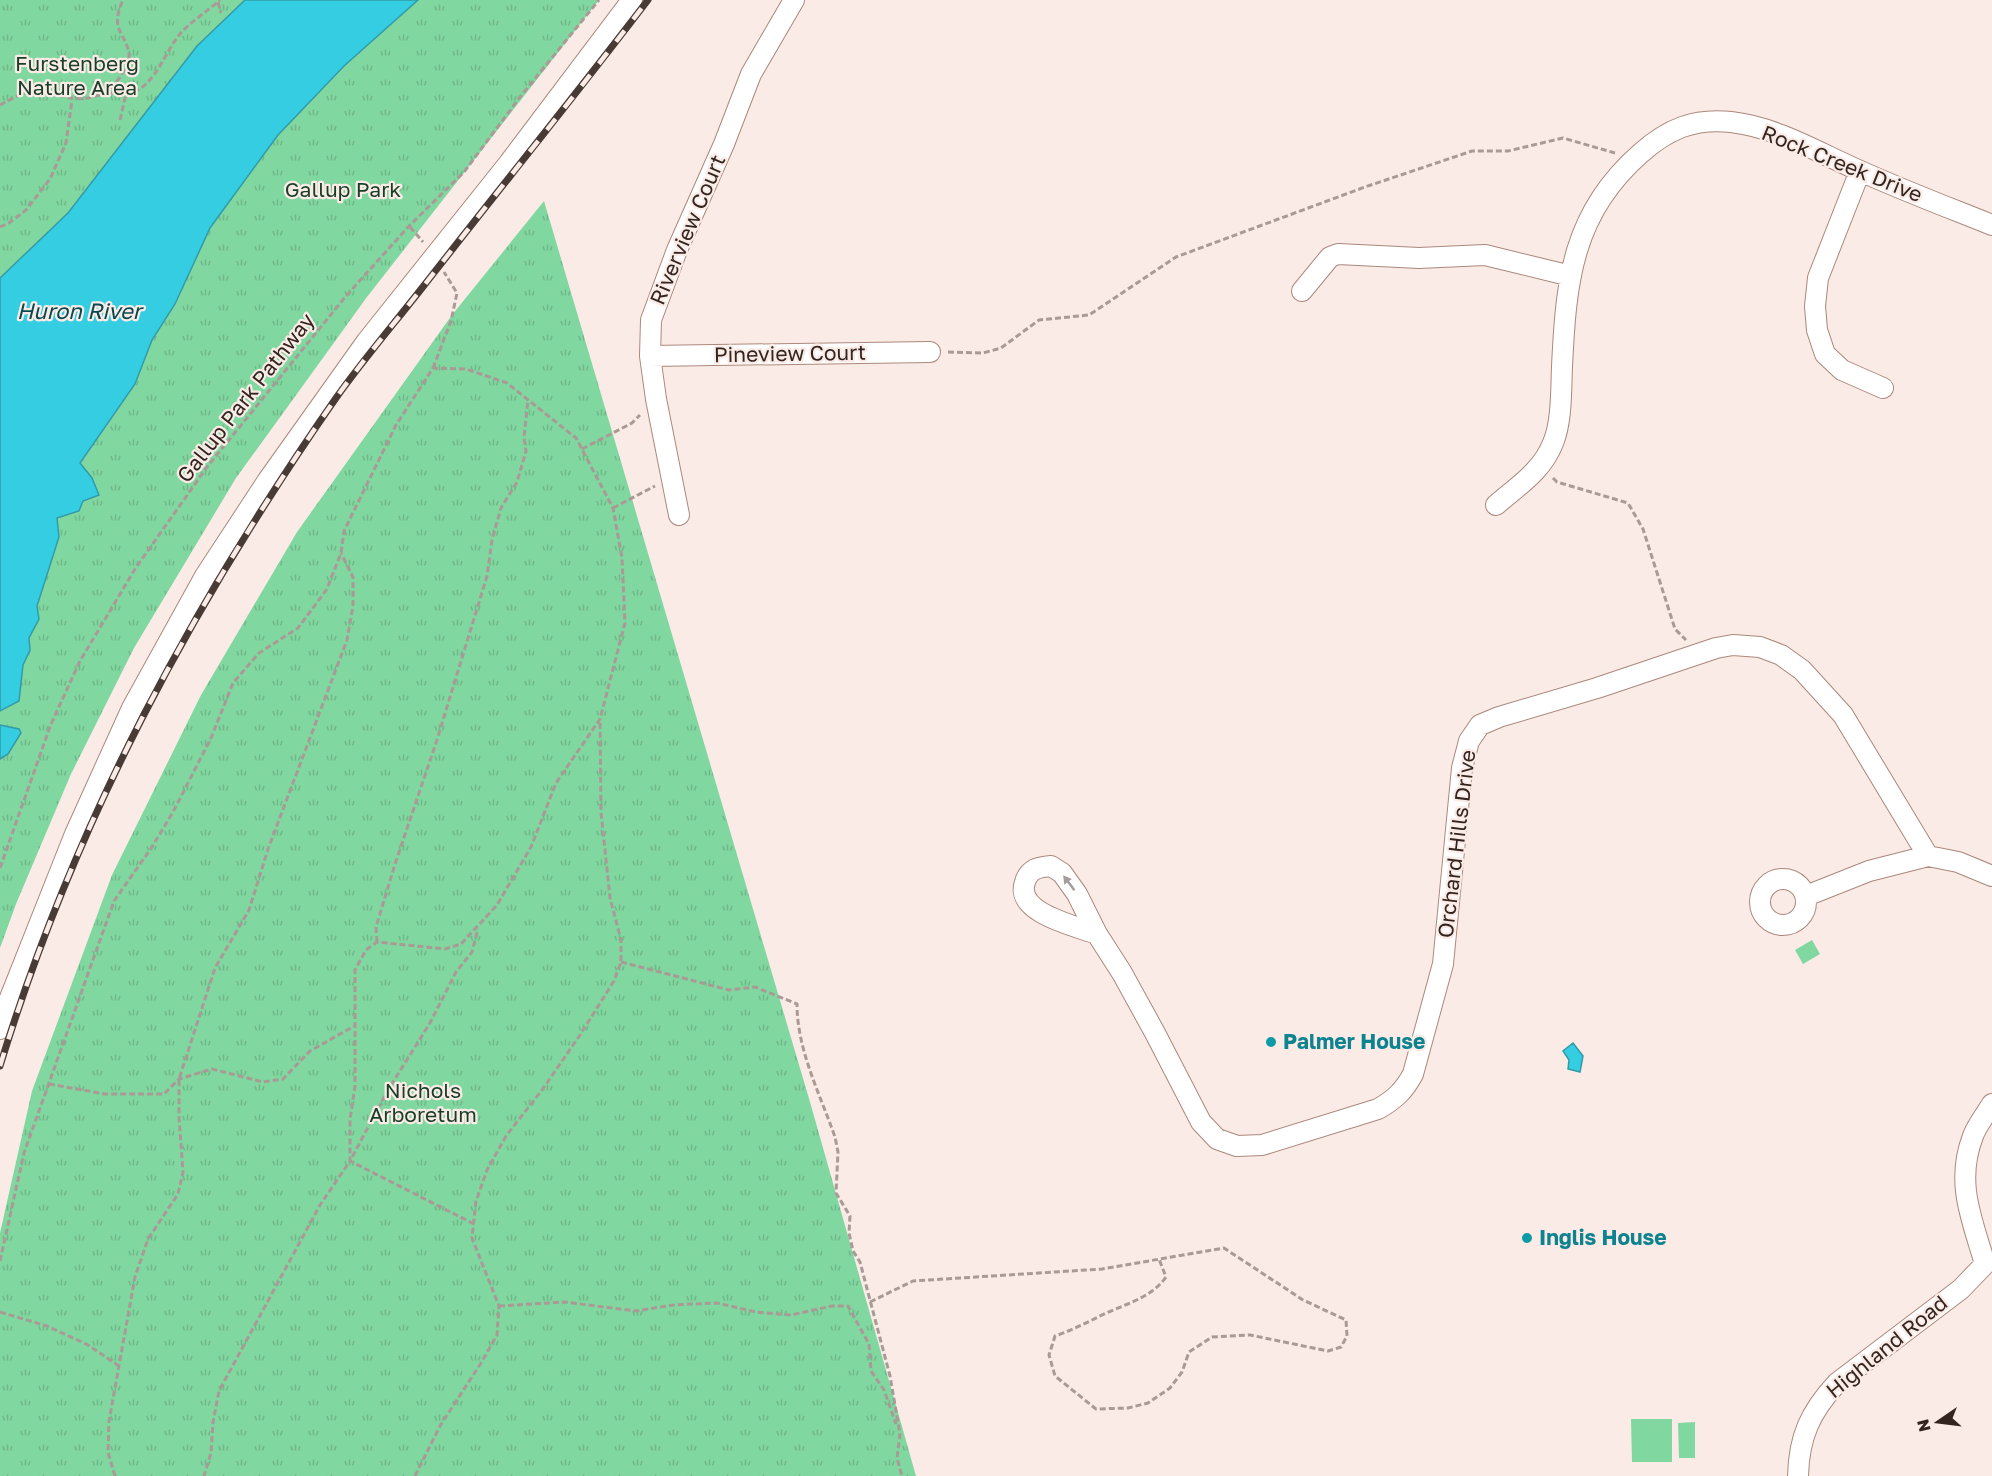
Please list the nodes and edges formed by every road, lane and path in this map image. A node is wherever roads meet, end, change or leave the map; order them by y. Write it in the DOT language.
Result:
graph roads {
  1 [pos="123,0"];
  2 [pos="599,0"];
  3 [pos="632,0"];
  4 [pos="794,0"];
  5 [pos="218,1"];
  6 [pos="221,13"];
  7 [pos="107,92"];
  8 [pos="126,94"];
  9 [pos="72,100"];
  10 [pos="0,105"];
  11 [pos="120,120"];
  12 [pos="1634,159"];
  13 [pos="1860,171"];
  14 [pos="1992,225"];
  15 [pos="409,226"];
  16 [pos="0,227"];
  17 [pos="434,256"];
  18 [pos="1570,276"];
  19 [pos="1302,291"];
  20 [pos="930,352"];
  21 [pos="650,356"];
  22 [pos="433,368"];
  23 [pos="1883,388"];
  24 [pos="656,399"];
  25 [pos="528,400"];
  26 [pos="582,449"];
  27 [pos="1542,465"];
  28 [pos="672,477"];
  29 [pos="1496,505"];
  30 [pos="613,508"];
  31 [pos="679,515"];
  32 [pos="341,553"];
  33 [pos="1699,653"];
  34 [pos="600,719"];
  35 [pos="1928,856"];
  36 [pos="0,868"];
  37 [pos="1992,876"];
  38 [pos="1806,896"];
  39 [pos="478,927"];
  40 [pos="1097,934"];
  41 [pos="377,942"];
  42 [pos="621,962"];
  43 [pos="356,1025"];
  44 [pos="0,1029"];
  45 [pos="179,1079"];
  46 [pos="49,1083"];
  47 [pos="1992,1104"];
  48 [pos="350,1161"];
  49 [pos="474,1224"];
  50 [pos="1159,1259"];
  51 [pos="0,1261"];
  52 [pos="1989,1265"];
  53 [pos="870,1302"];
  54 [pos="499,1306"];
  55 [pos="0,1312"];
  56 [pos="119,1366"];
  57 [pos="900,1434"];
  58 [pos="115,1476"];
  59 [pos="204,1476"];
  60 [pos="415,1476"];
  61 [pos="902,1476"];
  62 [pos="1798,1476"];
  1 -- 7 [label="path"];
  2 -- 15 [label="path, Gallup Park Pathway"];
  3 -- 17 [label="street"];
  4 -- 21 [label="street, Riverview Court"];
  5 -- 6 [label="path"];
  5 -- 8 [label="path"];
  7 -- 8 [label="path"];
  7 -- 9 [label="path"];
  8 -- 11 [label="path"];
  9 -- 10 [label="path"];
  9 -- 16 [label="path"];
  12 -- 13 [label="street, Rock Creek Drive"];
  12 -- 18 [label="street, Rock Creek Drive"];
  12 -- 20 [label="path"];
  13 -- 14 [label="street, Rock Creek Drive"];
  13 -- 23 [label="street"];
  15 -- 17 [label="path"];
  15 -- 36 [label="path, Gallup Park Pathway"];
  17 -- 22 [label="path"];
  17 -- 44 [label="street"];
  18 -- 19 [label="street"];
  18 -- 27 [label="street, Rock Creek Drive"];
  20 -- 21 [label="street, Pineview Court"];
  21 -- 24 [label="street, Riverview Court"];
  22 -- 25 [label="path"];
  22 -- 32 [label="path"];
  24 -- 26 [label="path"];
  24 -- 28 [label="street, Riverview Court"];
  25 -- 26 [label="path"];
  25 -- 41 [label="path"];
  26 -- 30 [label="path"];
  27 -- 29 [label="street"];
  27 -- 33 [label="path"];
  28 -- 30 [label="path"];
  28 -- 31 [label="street, Riverview Court"];
  30 -- 34 [label="path"];
  32 -- 45 [label="path"];
  32 -- 46 [label="path"];
  33 -- 35 [label="street, Orchard Hills Drive"];
  33 -- 40 [label="street, Orchard Hills Drive"];
  34 -- 39 [label="path"];
  34 -- 42 [label="path"];
  35 -- 37 [label="street"];
  35 -- 38 [label="street"];
  39 -- 41 [label="path"];
  39 -- 48 [label="path"];
  41 -- 43 [label="path"];
  42 -- 49 [label="path"];
  42 -- 53 [label="path"];
  43 -- 45 [label="path"];
  43 -- 48 [label="path"];
  45 -- 46 [label="path"];
  45 -- 56 [label="path"];
  46 -- 51 [label="path"];
  47 -- 52 [label="street"];
  48 -- 49 [label="path"];
  48 -- 59 [label="path"];
  49 -- 54 [label="path"];
  50 -- 50 [label="path"];
  50 -- 53 [label="path"];
  52 -- 62 [label="street, Highland Road"];
  53 -- 57 [label="path"];
  54 -- 57 [label="path"];
  54 -- 60 [label="path"];
  55 -- 56 [label="path"];
  56 -- 58 [label="path"];
  57 -- 61 [label="path"];
}
